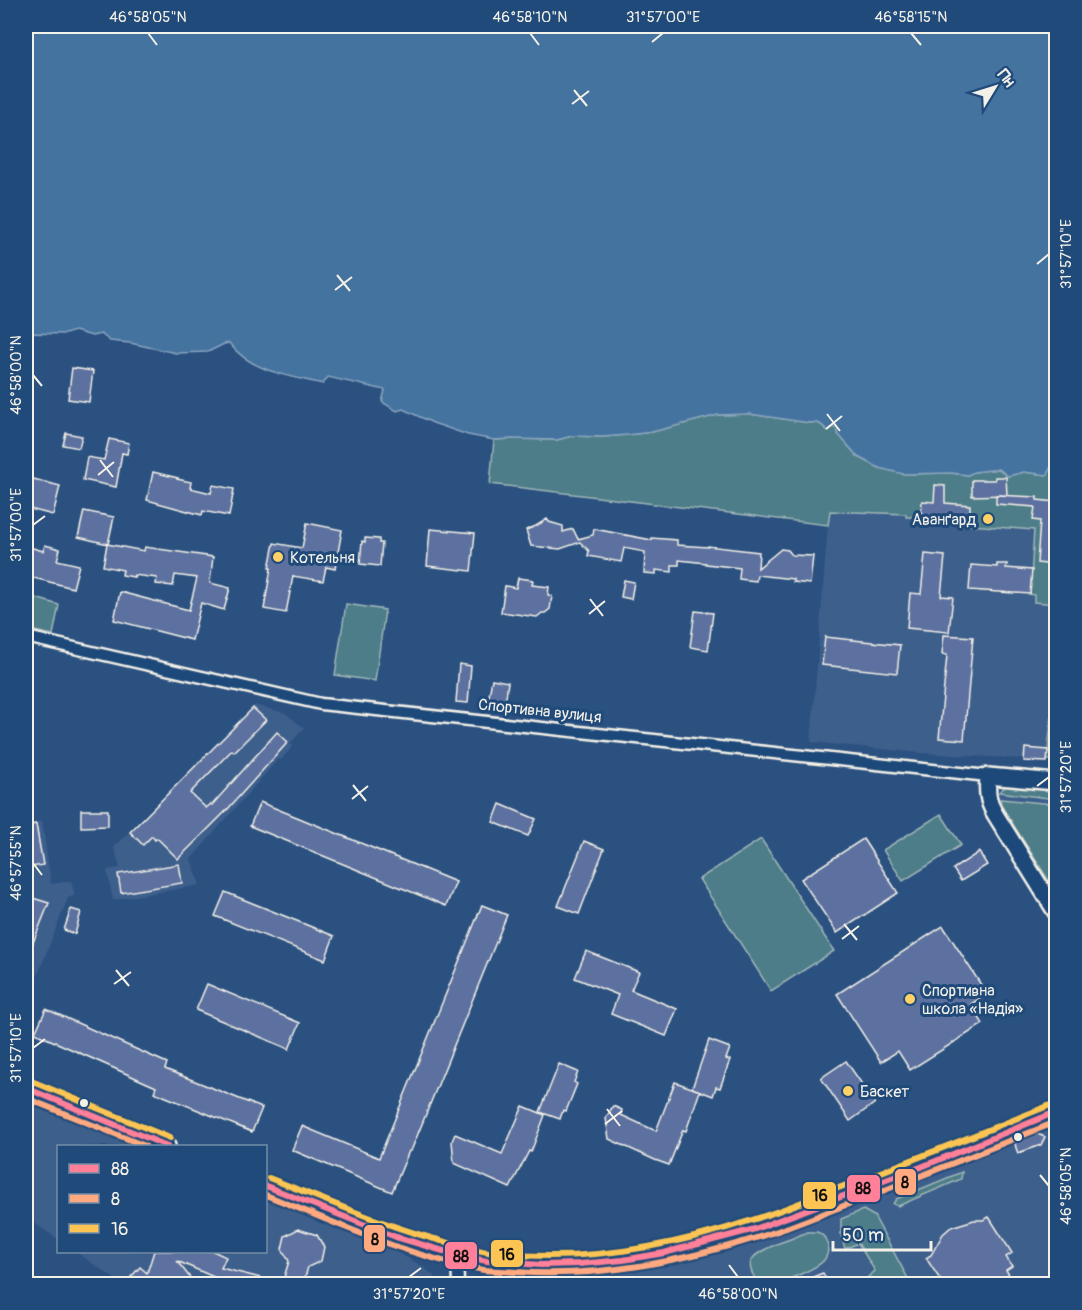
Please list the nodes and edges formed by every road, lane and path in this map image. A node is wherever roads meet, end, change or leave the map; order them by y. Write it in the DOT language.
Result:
graph roads {
  1 [pos="26,637"];
  2 [pos="988,776"];
  3 [pos="1056,782"];
  4 [pos="1056,912"];
  5 [pos="26,1088"];
  6 [pos="1056,1112"];
  7 [pos="165,1145"];
  8 [pos="267,1186"];
  9 [pos="457,1255"];
  10 [pos="458,1284"];
  1 -- 2 [label="street, Спортивна вулиця"];
  2 -- 3 [label="main road, Спортивна вулиця"];
  2 -- 4 [label="main road"];
  5 -- 7 [label="main road"];
  6 -- 9 [label="main road"];
  8 -- 9 [label="main road"];
  9 -- 10 [label="street"];
}
